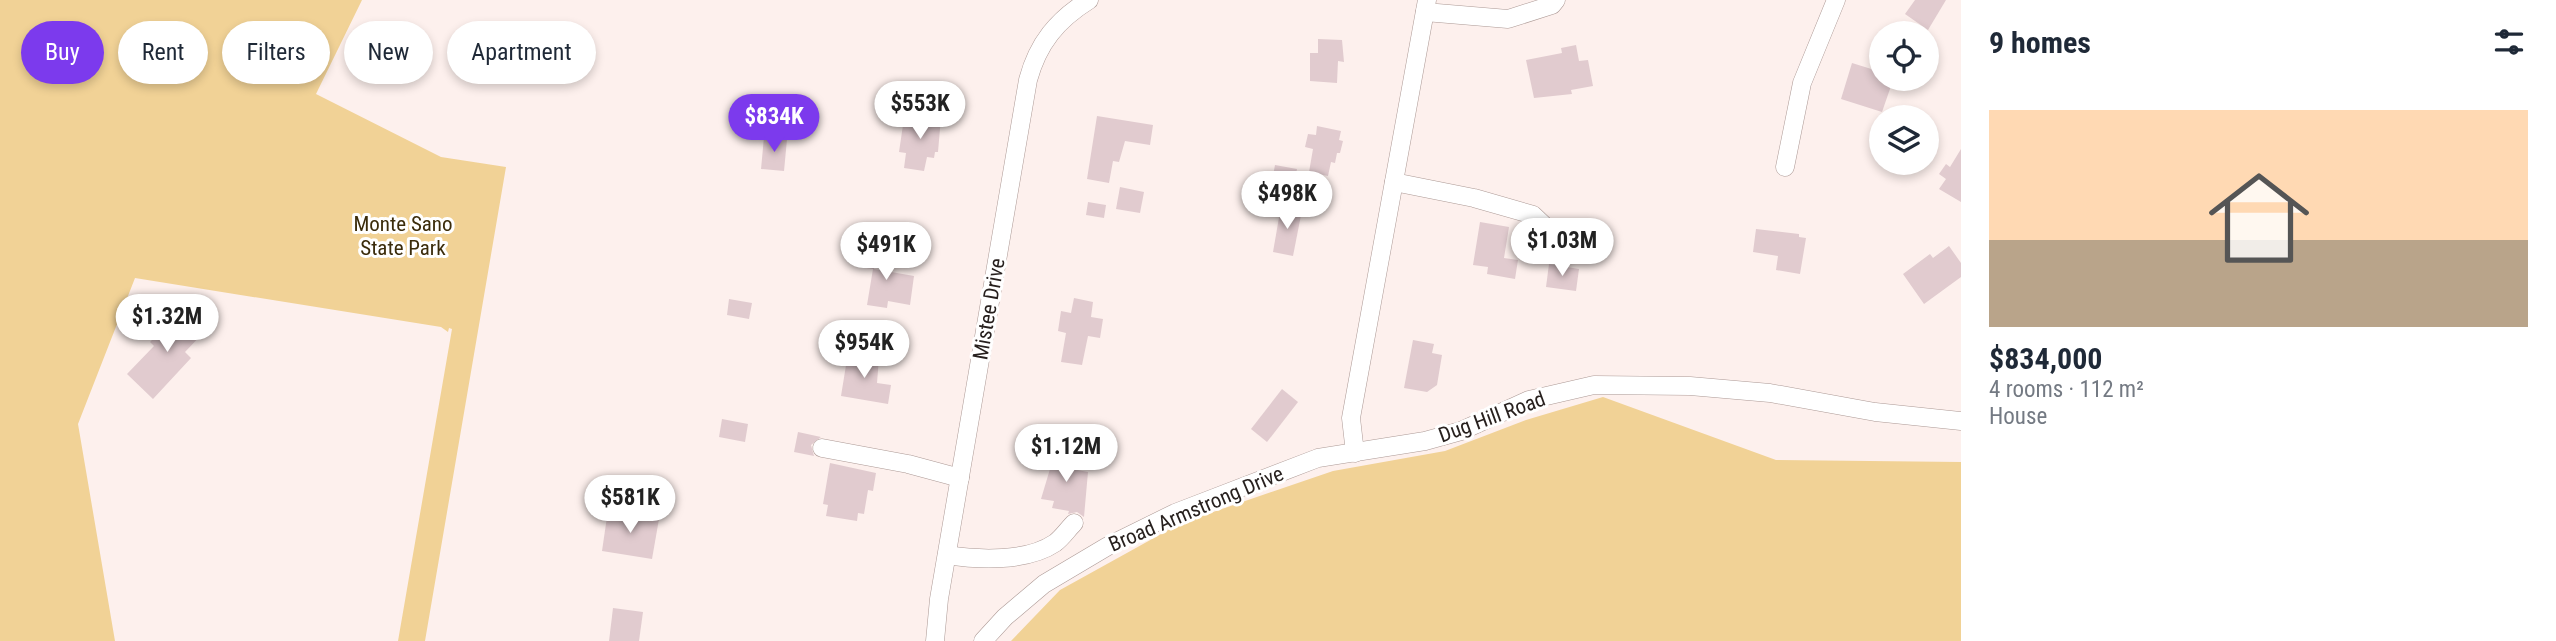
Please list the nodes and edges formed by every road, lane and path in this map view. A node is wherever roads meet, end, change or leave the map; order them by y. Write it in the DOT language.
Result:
graph roads {
  1 [pos="1089,0"];
  2 [pos="1556,0"];
  3 [pos="1836,0"];
  4 [pos="1426,6"];
  5 [pos="1785,167"];
  6 [pos="1394,182"];
  7 [pos="1570,250"];
  8 [pos="1906,415"];
  9 [pos="1961,421"];
  10 [pos="1961,428"];
  11 [pos="822,448"];
  12 [pos="1355,453"];
  13 [pos="960,478"];
  14 [pos="1074,523"];
  15 [pos="947,555"];
  16 [pos="935,641"];
  17 [pos="983,641"];
  1 -- 13 [label="street, Mistee Drive"];
  2 -- 4 [label="street"];
  3 -- 5 [label="street"];
  4 -- 6 [label="street"];
  6 -- 7 [label="street"];
  6 -- 12 [label="street"];
  8 -- 9 [label="street, Dug Hill Road"];
  8 -- 10 [label="street"];
  8 -- 12 [label="street, Dug Hill Road"];
  11 -- 13 [label="street"];
  12 -- 17 [label="street, Broad Armstrong Drive"];
  13 -- 15 [label="street, Mistee Drive"];
  14 -- 15 [label="street"];
  15 -- 16 [label="street, Mistee Drive"];
}
